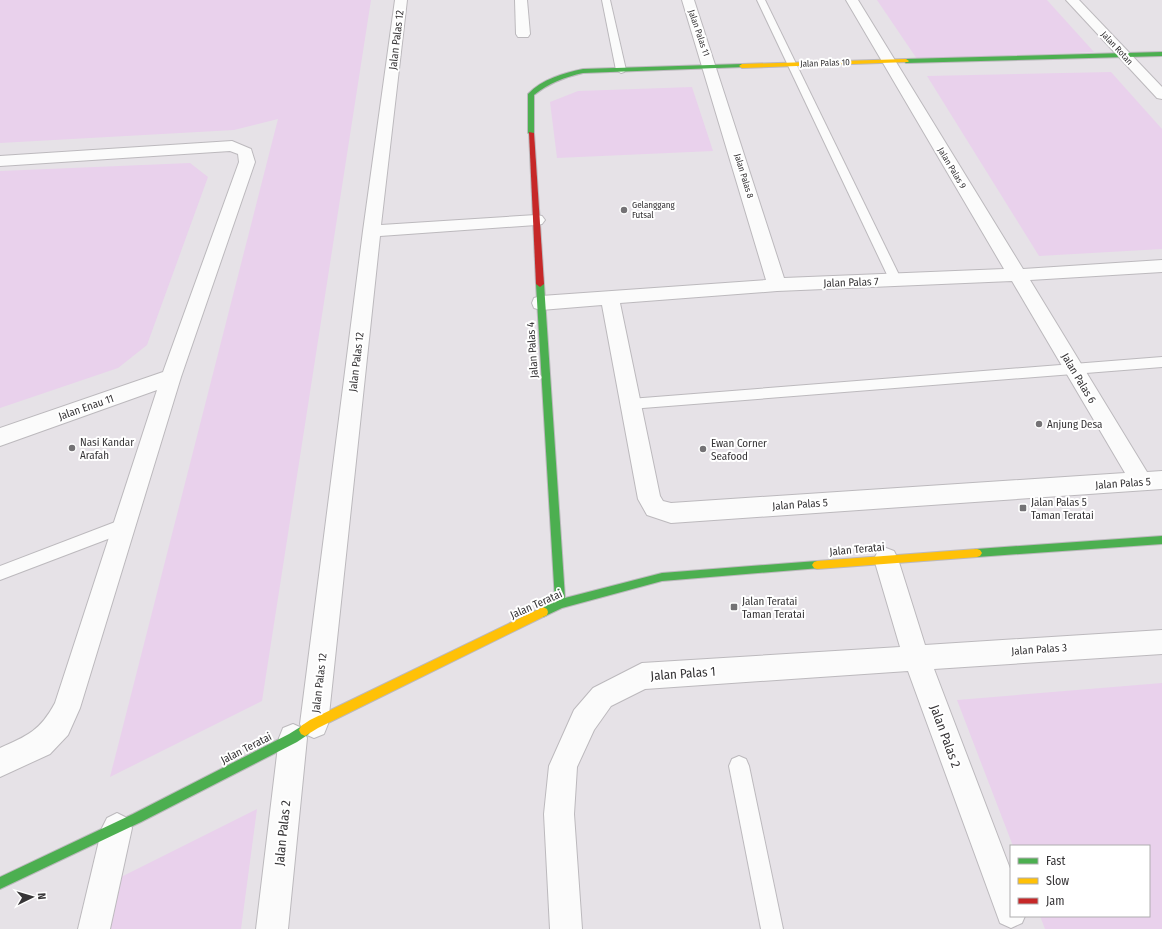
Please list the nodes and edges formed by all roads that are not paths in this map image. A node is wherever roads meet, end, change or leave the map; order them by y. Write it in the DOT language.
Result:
graph roads {
  1 [pos="402,0"];
  2 [pos="521,0"];
  3 [pos="606,0"];
  4 [pos="688,0"];
  5 [pos="762,0"];
  6 [pos="852,0"];
  7 [pos="1072,0"];
  8 [pos="523,34"];
  9 [pos="1124,55"];
  10 [pos="1161,55"];
  11 [pos="888,61"];
  12 [pos="792,64"];
  13 [pos="710,67"];
  14 [pos="621,70"];
  15 [pos="531,94"];
  16 [pos="1162,95"];
  17 [pos="0,161"];
  18 [pos="536,220"];
  19 [pos="372,231"];
  20 [pos="1162,266"];
  21 [pos="1017,275"];
  22 [pos="896,280"];
  23 [pos="778,285"];
  24 [pos="610,297"];
  25 [pos="541,303"];
  26 [pos="1162,362"];
  27 [pos="1073,368"];
  28 [pos="171,377"];
  29 [pos="630,404"];
  30 [pos="0,437"];
  31 [pos="1152,481"];
  32 [pos="123,526"];
  33 [pos="1162,540"];
  34 [pos="886,559"];
  35 [pos="0,574"];
  36 [pos="560,604"];
  37 [pos="1162,642"];
  38 [pos="916,657"];
  39 [pos="303,731"];
  40 [pos="0,762"];
  41 [pos="739,766"];
  42 [pos="117,828"];
  43 [pos="0,884"];
  44 [pos="1010,909"];
  45 [pos="1012,917"];
  46 [pos="94,929"];
  47 [pos="272,929"];
  48 [pos="566,929"];
  49 [pos="772,929"];
  50 [pos="1017,929"];
  1 -- 19 [label="street, Jalan Palas 12"];
  2 -- 8 [label="street"];
  3 -- 14 [label="lane"];
  4 -- 13 [label="street, Jalan Palas 11"];
  5 -- 12 [label="lane"];
  6 -- 11 [label="street, Jalan Palas 9"];
  7 -- 9 [label="street, Jalan Rotan"];
  9 -- 10 [label="street, Jalan Palas 10"];
  9 -- 11 [label="street, Jalan Palas 10"];
  9 -- 16 [label="street, Jalan Rotan"];
  11 -- 12 [label="street, Jalan Palas 10"];
  11 -- 21 [label="street, Jalan Palas 9"];
  12 -- 13 [label="street, Jalan Palas 10"];
  12 -- 22 [label="lane"];
  13 -- 14 [label="street, Jalan Palas 10"];
  13 -- 23 [label="street, Jalan Palas 8"];
  14 -- 15 [label="street, Jalan Palas 10"];
  15 -- 18 [label="street, Jalan Palas 4"];
  17 -- 28 [label="street"];
  18 -- 19 [label="street"];
  18 -- 25 [label="street, Jalan Palas 4"];
  19 -- 39 [label="street, Jalan Palas 12"];
  20 -- 21 [label="street, Jalan Palas 7"];
  21 -- 22 [label="street, Jalan Palas 7"];
  21 -- 27 [label="street, Jalan Palas 6"];
  22 -- 23 [label="street, Jalan Palas 7"];
  23 -- 24 [label="street, Jalan Palas 7"];
  24 -- 25 [label="street, Jalan Palas 7"];
  24 -- 29 [label="street, Jalan Palas 5"];
  25 -- 36 [label="street, Jalan Palas 4"];
  26 -- 27 [label="lane"];
  27 -- 29 [label="lane"];
  27 -- 31 [label="street, Jalan Palas 6"];
  28 -- 30 [label="street, Jalan Enau 11"];
  28 -- 32 [label="street"];
  29 -- 31 [label="street, Jalan Palas 5"];
  32 -- 35 [label="lane"];
  32 -- 40 [label="street"];
  33 -- 34 [label="street, Jalan Teratai"];
  34 -- 36 [label="street, Jalan Teratai"];
  34 -- 38 [label="street, Jalan Palas 2"];
  36 -- 39 [label="street, Jalan Teratai"];
  37 -- 38 [label="street, Jalan Palas 3"];
  38 -- 44 [label="street, Jalan Palas 2"];
  38 -- 48 [label="street, Jalan Palas 1"];
  39 -- 42 [label="street, Jalan Teratai"];
  39 -- 47 [label="street, Jalan Palas 2"];
  41 -- 49 [label="lane"];
  42 -- 43 [label="street, Jalan Teratai"];
  42 -- 46 [label="street"];
  45 -- 50 [label="street"];
}
